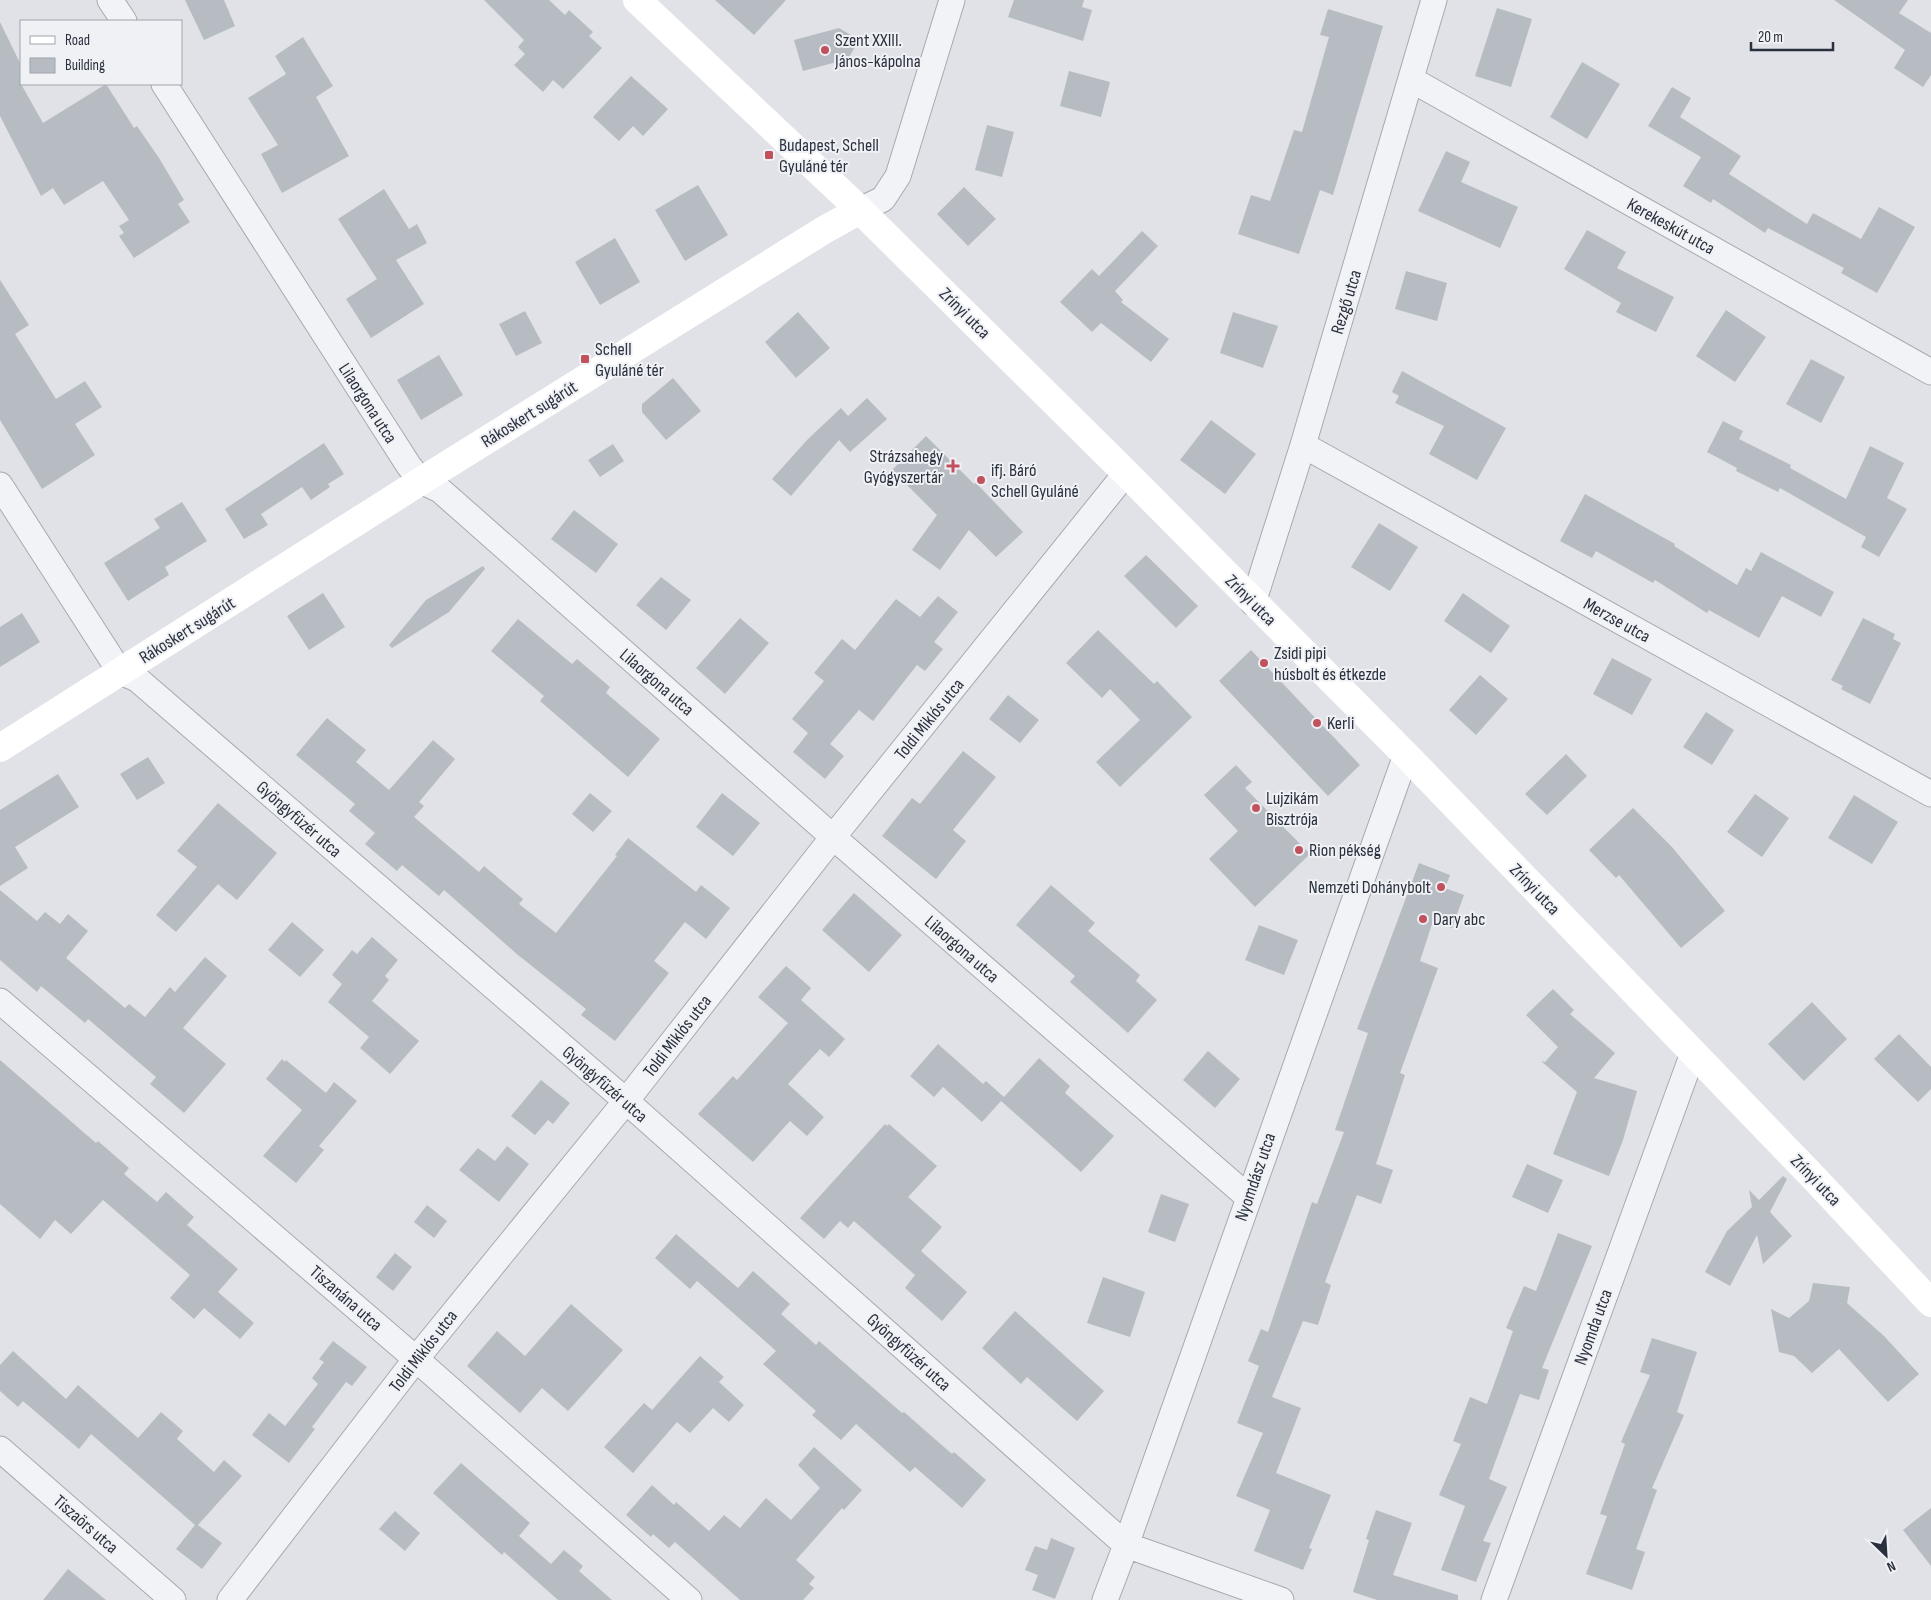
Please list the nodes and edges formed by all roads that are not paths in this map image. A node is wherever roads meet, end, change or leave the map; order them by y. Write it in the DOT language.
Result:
graph roads {
  1 [pos="110,0"];
  2 [pos="637,0"];
  3 [pos="952,0"];
  4 [pos="1434,0"];
  5 [pos="123,20"];
  6 [pos="1412,80"];
  7 [pos="165,85"];
  8 [pos="860,210"];
  9 [pos="1931,372"];
  10 [pos="1303,445"];
  11 [pos="1126,473"];
  12 [pos="421,481"];
  13 [pos="0,485"];
  14 [pos="1253,602"];
  15 [pos="120,672"];
  16 [pos="0,748"];
  17 [pos="1406,755"];
  18 [pos="1931,794"];
  19 [pos="833,838"];
  20 [pos="0,1000"];
  21 [pos="1693,1054"];
  22 [pos="626,1101"];
  23 [pos="1248,1198"];
  24 [pos="1931,1304"];
  25 [pos="416,1359"];
  26 [pos="0,1449"];
  27 [pos="1126,1545"];
  28 [pos="173,1600"];
  29 [pos="230,1600"];
  30 [pos="688,1600"];
  31 [pos="1105,1600"];
  32 [pos="1281,1600"];
  33 [pos="1494,1600"];
  1 -- 5 [label="street"];
  2 -- 8 [label="main road, Zrínyi utca"];
  3 -- 8 [label="street, Rákoskert sugárút"];
  4 -- 6 [label="street, Rezgő utca"];
  6 -- 9 [label="street, Kerekeskút utca"];
  6 -- 10 [label="street, Rezgő utca"];
  7 -- 12 [label="street, Lilaorgona utca"];
  8 -- 11 [label="main road, Zrínyi utca"];
  8 -- 12 [label="main road, Rákoskert sugárút"];
  10 -- 14 [label="street, Rezgő utca"];
  10 -- 18 [label="street, Merzse utca"];
  11 -- 14 [label="main road, Zrínyi utca"];
  11 -- 19 [label="street, Toldi Miklós utca"];
  12 -- 15 [label="main road, Rákoskert sugárút"];
  12 -- 19 [label="street, Lilaorgona utca"];
  13 -- 15 [label="street"];
  14 -- 17 [label="main road, Zrínyi utca"];
  15 -- 16 [label="main road, Rákoskert sugárút"];
  15 -- 22 [label="street, Gyöngyfüzér utca"];
  17 -- 21 [label="main road, Zrínyi utca"];
  17 -- 23 [label="street, Nyomdász utca"];
  19 -- 22 [label="street, Toldi Miklós utca"];
  19 -- 23 [label="street, Lilaorgona utca"];
  20 -- 25 [label="street, Tiszanána utca"];
  21 -- 24 [label="main road, Zrínyi utca"];
  21 -- 33 [label="street, Nyomda utca"];
  22 -- 25 [label="street, Toldi Miklós utca"];
  22 -- 27 [label="street, Gyöngyfüzér utca"];
  23 -- 27 [label="street, Nyomdász utca"];
  25 -- 29 [label="street, Toldi Miklós utca"];
  25 -- 30 [label="street, Tiszanána utca"];
  26 -- 28 [label="street, Tiszaörs utca"];
  27 -- 31 [label="street, Nyomdász utca"];
  27 -- 32 [label="street, Gyöngyfüzér utca"];
}
